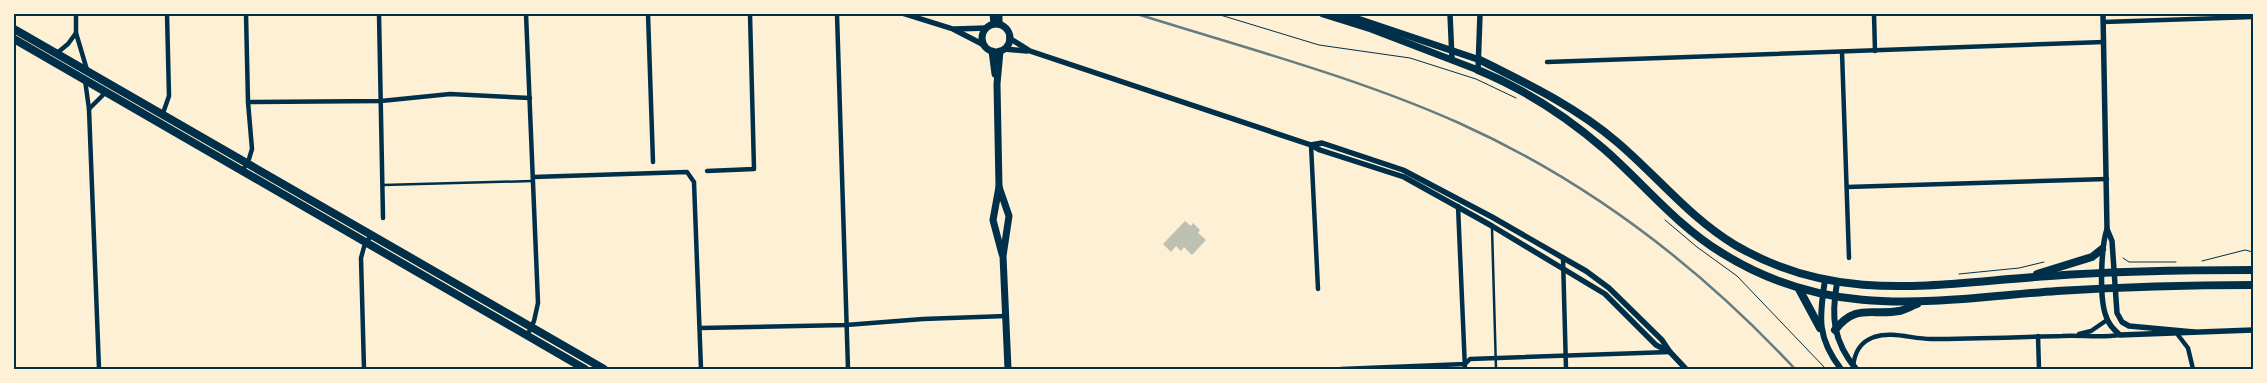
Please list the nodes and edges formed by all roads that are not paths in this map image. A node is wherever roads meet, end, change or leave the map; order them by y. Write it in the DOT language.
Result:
graph roads {
  1 [pos="76,14"];
  2 [pos="167,14"];
  3 [pos="246,14"];
  4 [pos="379,14"];
  5 [pos="526,14"];
  6 [pos="648,14"];
  7 [pos="750,14"];
  8 [pos="836,14"];
  9 [pos="905,14"];
  10 [pos="993,14"];
  11 [pos="999,14"];
  12 [pos="1323,14"];
  13 [pos="1343,14"];
  14 [pos="1450,14"];
  15 [pos="1480,14"];
  16 [pos="1874,14"];
  17 [pos="2103,14"];
  18 [pos="2157,14"];
  19 [pos="2212,16"];
  20 [pos="2253,17"];
  21 [pos="2157,20"];
  22 [pos="2103,22"];
  23 [pos="996,24"];
  24 [pos="14,28"];
  25 [pos="986,28"];
  26 [pos="953,29"];
  27 [pos="76,33"];
  28 [pos="1009,38"];
  29 [pos="14,39"];
  30 [pos="2104,42"];
  31 [pos="984,45"];
  32 [pos="999,50"];
  33 [pos="1452,50"];
  34 [pos="1030,51"];
  35 [pos="1875,51"];
  36 [pos="1842,52"];
  37 [pos="56,54"];
  38 [pos="1452,60"];
  39 [pos="1480,60"];
  40 [pos="1547,62"];
  41 [pos="1478,70"];
  42 [pos="87,72"];
  43 [pos="85,80"];
  44 [pos="106,92"];
  45 [pos="530,98"];
  46 [pos="381,101"];
  47 [pos="248,102"];
  48 [pos="89,109"];
  49 [pos="162,115"];
  50 [pos="158,123"];
  51 [pos="1311,145"];
  52 [pos="653,162"];
  53 [pos="247,164"];
  54 [pos="706,171"];
  55 [pos="242,172"];
  56 [pos="533,179"];
  57 [pos="2107,179"];
  58 [pos="382,185"];
  59 [pos="999,186"];
  60 [pos="1847,187"];
  61 [pos="1458,200"];
  62 [pos="1458,208"];
  63 [pos="383,218"];
  64 [pos="1492,226"];
  65 [pos="2107,229"];
  66 [pos="371,235"];
  67 [pos="366,242"];
  68 [pos="2102,249"];
  69 [pos="1003,256"];
  70 [pos="1563,258"];
  71 [pos="1850,258"];
  72 [pos="1564,268"];
  73 [pos="2253,270"];
  74 [pos="2102,272"];
  75 [pos="2114,272"];
  76 [pos="2031,277"];
  77 [pos="1825,280"];
  78 [pos="1837,283"];
  79 [pos="2253,285"];
  80 [pos="2103,288"];
  81 [pos="2115,288"];
  82 [pos="1318,289"];
  83 [pos="1799,289"];
  84 [pos="1823,295"];
  85 [pos="1835,298"];
  86 [pos="1926,301"];
  87 [pos="1006,316"];
  88 [pos="2107,320"];
  89 [pos="846,325"];
  90 [pos="532,326"];
  91 [pos="700,328"];
  92 [pos="1820,328"];
  93 [pos="1835,330"];
  94 [pos="2253,330"];
  95 [pos="2194,332"];
  96 [pos="2178,335"];
  97 [pos="527,336"];
  98 [pos="2038,336"];
  99 [pos="2073,336"];
  100 [pos="2120,336"];
  101 [pos="1670,352"];
  102 [pos="1565,356"];
  103 [pos="1496,358"];
  104 [pos="1465,367"];
  105 [pos="1854,367"];
  106 [pos="1391,368"];
  107 [pos="99,369"];
  108 [pos="364,369"];
  109 [pos="585,369"];
  110 [pos="604,369"];
  111 [pos="702,369"];
  112 [pos="848,369"];
  113 [pos="1008,369"];
  114 [pos="1341,369"];
  115 [pos="1496,369"];
  116 [pos="1566,369"];
  117 [pos="1686,369"];
  118 [pos="1841,369"];
  119 [pos="2039,369"];
  120 [pos="2193,369"];
  1 -- 27 [label="street"];
  2 -- 49 [label="street"];
  3 -- 47 [label="street"];
  4 -- 46 [label="street"];
  5 -- 45 [label="street"];
  6 -- 52 [label="street"];
  7 -- 54 [label="street"];
  8 -- 89 [label="street"];
  9 -- 26 [label="street"];
  10 -- 23 [label="main road"];
  11 -- 23 [label="main road"];
  12 -- 38 [label="main road"];
  13 -- 33 [label="main road"];
  14 -- 33 [label="street"];
  15 -- 39 [label="street"];
  16 -- 35 [label="street"];
  17 -- 22 [label="street"];
  18 -- 21 [label="lane"];
  19 -- 20 [label="street"];
  19 -- 21 [label="street"];
  21 -- 22 [label="street"];
  22 -- 30 [label="street"];
  23 -- 25 [label="main road"];
  23 -- 28 [label="main road"];
  24 -- 37 [label="highway"];
  25 -- 26 [label="street"];
  25 -- 31 [label="main road"];
  26 -- 31 [label="street"];
  27 -- 37 [label="street"];
  27 -- 42 [label="street"];
  28 -- 32 [label="main road"];
  28 -- 34 [label="street"];
  29 -- 43 [label="highway"];
  30 -- 35 [label="street"];
  30 -- 57 [label="street"];
  31 -- 32 [label="main road"];
  32 -- 34 [label="street"];
  32 -- 59 [label="main road"];
  33 -- 38 [label="street"];
  33 -- 39 [label="main road"];
  34 -- 51 [label="street"];
  35 -- 36 [label="street"];
  36 -- 40 [label="street"];
  36 -- 60 [label="street"];
  37 -- 42 [label="highway"];
  38 -- 41 [label="main road"];
  39 -- 41 [label="street"];
  39 -- 77 [label="highway"];
  41 -- 83 [label="highway"];
  42 -- 49 [label="highway"];
  43 -- 44 [label="highway"];
  43 -- 48 [label="street"];
  44 -- 48 [label="street"];
  44 -- 50 [label="highway"];
  45 -- 46 [label="street"];
  45 -- 56 [label="street"];
  46 -- 47 [label="street"];
  46 -- 58 [label="street"];
  47 -- 53 [label="street"];
  48 -- 107 [label="street"];
  49 -- 50 [label="street"];
  49 -- 53 [label="highway"];
  50 -- 55 [label="highway"];
  51 -- 61 [label="street"];
  51 -- 62 [label="street"];
  51 -- 82 [label="street"];
  53 -- 55 [label="street"];
  53 -- 66 [label="highway"];
  55 -- 67 [label="highway"];
  56 -- 58 [label="lane"];
  56 -- 90 [label="street"];
  56 -- 91 [label="street"];
  57 -- 60 [label="street"];
  57 -- 65 [label="street"];
  58 -- 63 [label="street"];
  59 -- 69 [label="main road"];
  59 -- 69 [label="main road"];
  60 -- 71 [label="street"];
  61 -- 62 [label="street"];
  61 -- 70 [label="street"];
  62 -- 64 [label="street"];
  62 -- 104 [label="street"];
  64 -- 72 [label="street"];
  64 -- 103 [label="lane"];
  65 -- 68 [label="street"];
  65 -- 75 [label="street"];
  66 -- 67 [label="street"];
  66 -- 90 [label="highway"];
  67 -- 97 [label="highway"];
  67 -- 108 [label="street"];
  68 -- 74 [label="street"];
  68 -- 76 [label="highway"];
  69 -- 87 [label="main road"];
  70 -- 72 [label="street"];
  70 -- 101 [label="street"];
  72 -- 101 [label="street"];
  72 -- 102 [label="street"];
  73 -- 75 [label="highway"];
  74 -- 75 [label="highway"];
  74 -- 76 [label="highway"];
  74 -- 80 [label="street"];
  75 -- 81 [label="street"];
  76 -- 78 [label="highway"];
  77 -- 78 [label="highway"];
  77 -- 84 [label="main road"];
  78 -- 85 [label="main road"];
  79 -- 81 [label="highway"];
  80 -- 81 [label="highway"];
  80 -- 86 [label="highway"];
  80 -- 88 [label="street"];
  81 -- 95 [label="street"];
  83 -- 84 [label="highway"];
  83 -- 92 [label="highway"];
  84 -- 85 [label="highway"];
  84 -- 92 [label="main road"];
  85 -- 86 [label="highway"];
  85 -- 93 [label="main road"];
  86 -- 93 [label="highway"];
  87 -- 89 [label="street"];
  87 -- 113 [label="main road"];
  88 -- 99 [label="street"];
  88 -- 100 [label="street"];
  89 -- 91 [label="street"];
  89 -- 112 [label="street"];
  90 -- 97 [label="street"];
  90 -- 110 [label="highway"];
  91 -- 111 [label="street"];
  92 -- 118 [label="main road"];
  93 -- 105 [label="main road"];
  94 -- 95 [label="street"];
  95 -- 96 [label="street"];
  96 -- 100 [label="street"];
  96 -- 120 [label="street"];
  97 -- 109 [label="highway"];
  98 -- 99 [label="street"];
  98 -- 105 [label="street"];
  98 -- 119 [label="street"];
  99 -- 100 [label="street"];
  101 -- 102 [label="street"];
  101 -- 117 [label="street"];
  102 -- 103 [label="street"];
  102 -- 116 [label="street"];
  103 -- 104 [label="street"];
  103 -- 115 [label="lane"];
  104 -- 106 [label="street"];
  106 -- 114 [label="street"];
}
